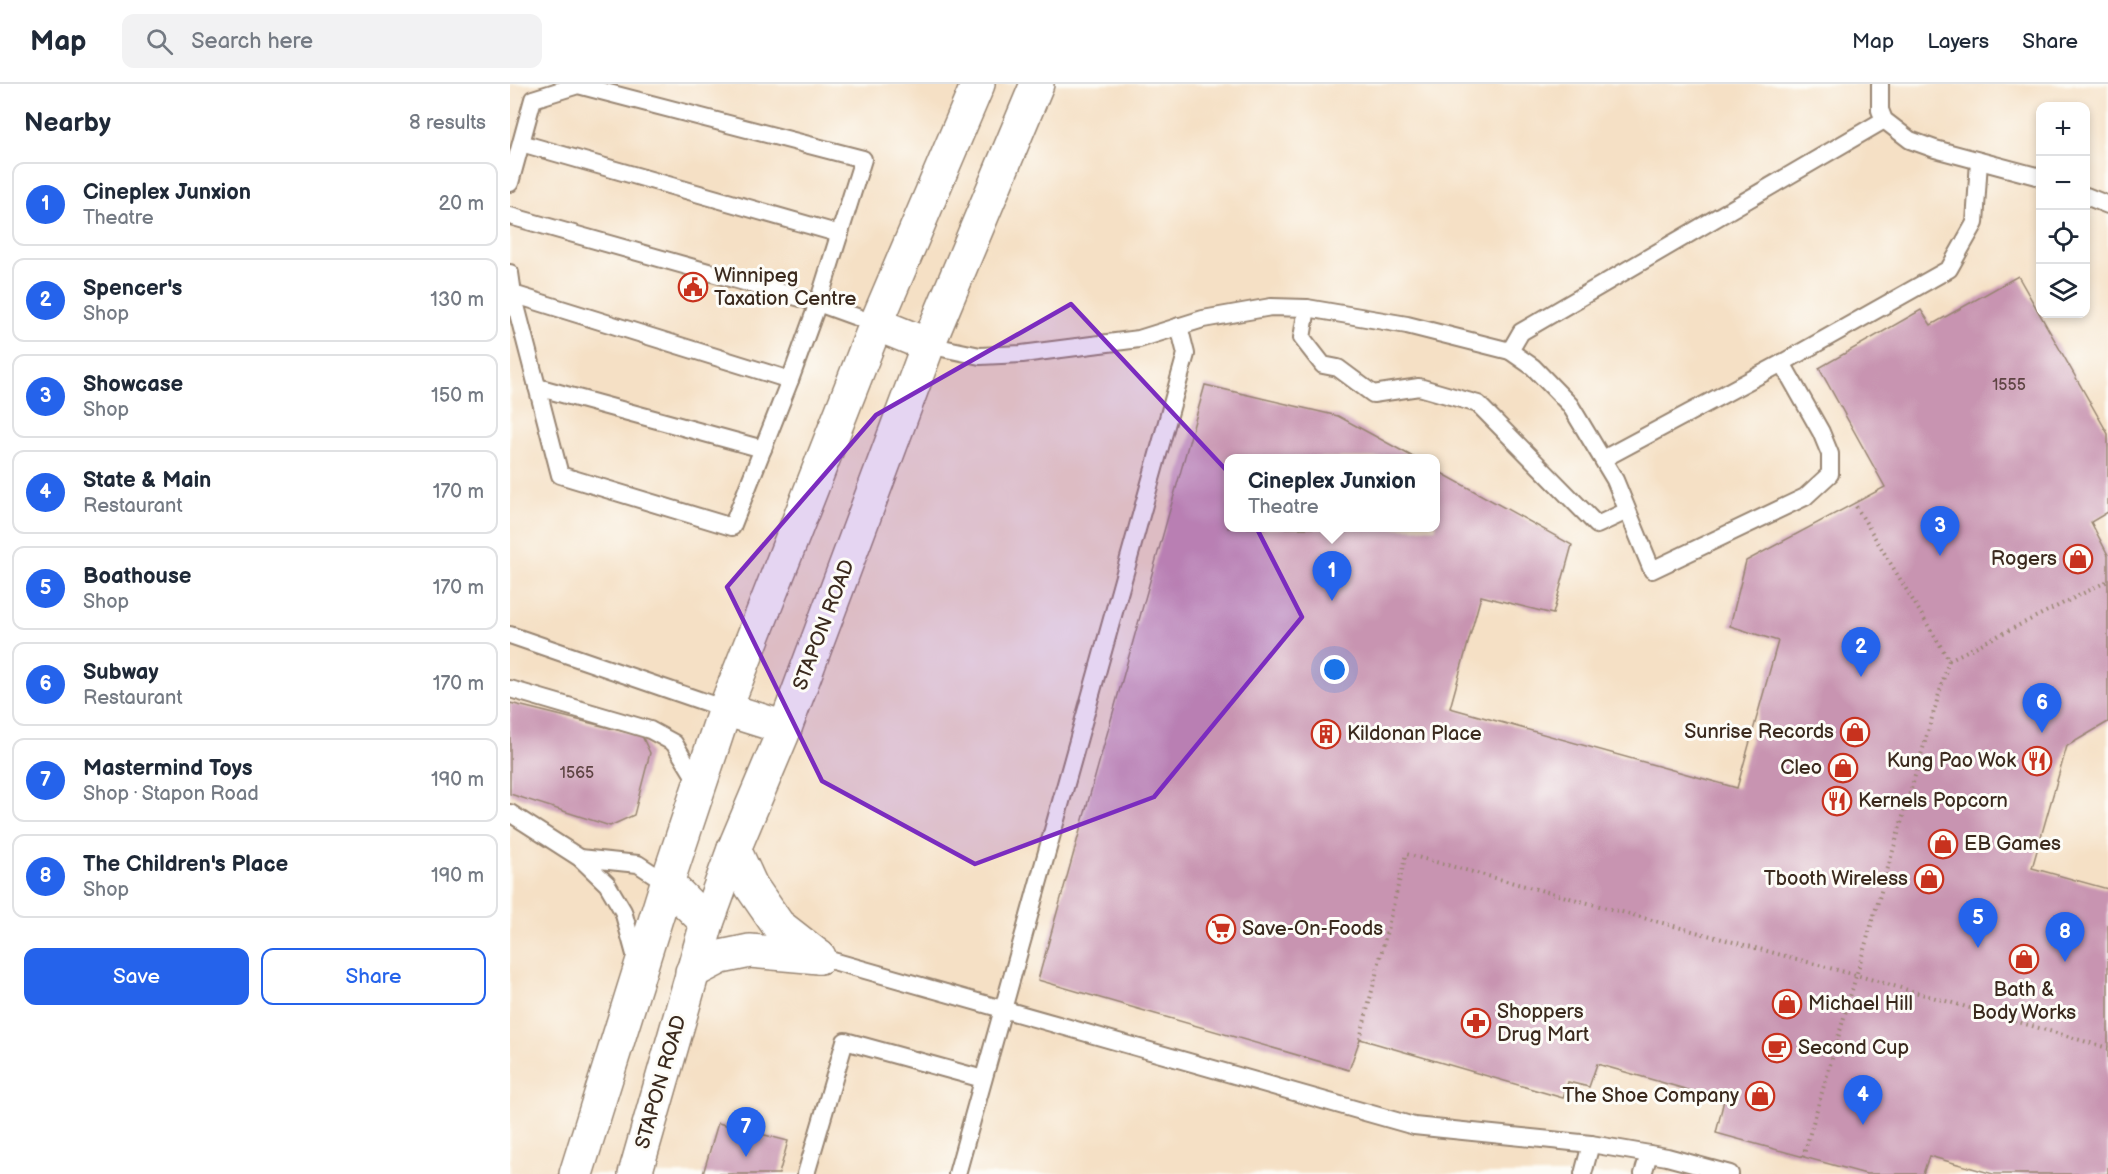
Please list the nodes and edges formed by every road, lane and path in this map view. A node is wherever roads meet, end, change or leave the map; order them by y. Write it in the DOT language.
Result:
graph roads {
  1 [pos="978,84"];
  2 [pos="1038,84"];
  3 [pos="1880,84"];
  4 [pos="1884,120"];
  5 [pos="521,142"];
  6 [pos="1979,161"];
  7 [pos="2036,176"];
  8 [pos="510,183"];
  9 [pos="2090,198"];
  10 [pos="2108,205"];
  11 [pos="510,216"];
  12 [pos="840,234"];
  13 [pos="510,273"];
  14 [pos="513,294"];
  15 [pos="818,303"];
  16 [pos="1307,308"];
  17 [pos="876,324"];
  18 [pos="1179,326"];
  19 [pos="928,345"];
  20 [pos="1509,351"];
  21 [pos="1782,363"];
  22 [pos="790,380"];
  23 [pos="537,387"];
  24 [pos="763,449"];
  25 [pos="1602,459"];
  26 [pos="1854,503"];
  27 [pos="1627,511"];
  28 [pos="2108,581"];
  29 [pos="510,635"];
  30 [pos="1949,660"];
  31 [pos="510,689"];
  32 [pos="725,709"];
  33 [pos="785,728"];
  34 [pos="698,789"];
  35 [pos="510,813"];
  36 [pos="734,849"];
  37 [pos="580,858"];
  38 [pos="667,883"];
  39 [pos="707,923"];
  40 [pos="819,957"];
  41 [pos="640,972"];
  42 [pos="692,972"];
  43 [pos="1856,975"];
  44 [pos="1002,1009"];
  45 [pos="1360,1039"];
  46 [pos="2108,1048"];
  47 [pos="983,1079"];
  48 [pos="1591,1144"];
  49 [pos="1649,1154"];
  50 [pos="1803,1157"];
  51 [pos="1686,1168"];
  52 [pos="576,1174"];
  53 [pos="635,1174"];
  54 [pos="807,1174"];
  55 [pos="957,1174"];
  56 [pos="1583,1174"];
  57 [pos="1642,1174"];
  58 [pos="1730,1174"];
  1 -- 17 [label="street"];
  2 -- 19 [label="street, STAPON ROAD"];
  3 -- 4 [label="lane"];
  4 -- 6 [label="lane"];
  4 -- 20 [label="lane"];
  5 -- 8 [label="lane"];
  5 -- 12 [label="lane"];
  5 -- 12 [label="lane"];
  6 -- 7 [label="lane"];
  6 -- 21 [label="lane"];
  9 -- 10 [label="lane"];
  11 -- 15 [label="lane"];
  12 -- 15 [label="lane"];
  13 -- 14 [label="lane"];
  14 -- 22 [label="lane"];
  14 -- 23 [label="lane"];
  15 -- 17 [label="lane"];
  15 -- 22 [label="lane"];
  16 -- 18 [label="lane"];
  16 -- 20 [label="lane"];
  16 -- 27 [label="lane"];
  17 -- 19 [label="street"];
  17 -- 32 [label="street"];
  18 -- 19 [label="lane"];
  18 -- 44 [label="lane"];
  19 -- 33 [label="street, STAPON ROAD"];
  20 -- 25 [label="lane"];
  21 -- 25 [label="lane"];
  21 -- 27 [label="lane"];
  22 -- 24 [label="lane"];
  23 -- 24 [label="lane"];
  23 -- 24 [label="lane"];
  25 -- 27 [label="lane"];
  26 -- 30 [label="path"];
  28 -- 30 [label="path"];
  29 -- 32 [label="lane"];
  30 -- 43 [label="path"];
  31 -- 34 [label="lane"];
  32 -- 33 [label="street"];
  32 -- 34 [label="street"];
  33 -- 36 [label="street, STAPON ROAD"];
  34 -- 38 [label="street"];
  35 -- 37 [label="lane"];
  36 -- 39 [label="street, STAPON ROAD"];
  36 -- 40 [label="street"];
  37 -- 38 [label="lane"];
  37 -- 41 [label="lane"];
  38 -- 39 [label="street"];
  38 -- 41 [label="street"];
  39 -- 42 [label="street, STAPON ROAD"];
  40 -- 42 [label="street"];
  40 -- 44 [label="lane"];
  41 -- 52 [label="street"];
  42 -- 53 [label="street, STAPON ROAD"];
  43 -- 45 [label="path"];
  43 -- 46 [label="path"];
  43 -- 50 [label="path"];
  44 -- 47 [label="lane"];
  44 -- 48 [label="lane"];
  47 -- 54 [label="lane"];
  47 -- 55 [label="lane"];
  48 -- 49 [label="lane"];
  48 -- 56 [label="lane"];
  49 -- 51 [label="lane"];
  49 -- 57 [label="lane"];
  51 -- 58 [label="lane"];
}
